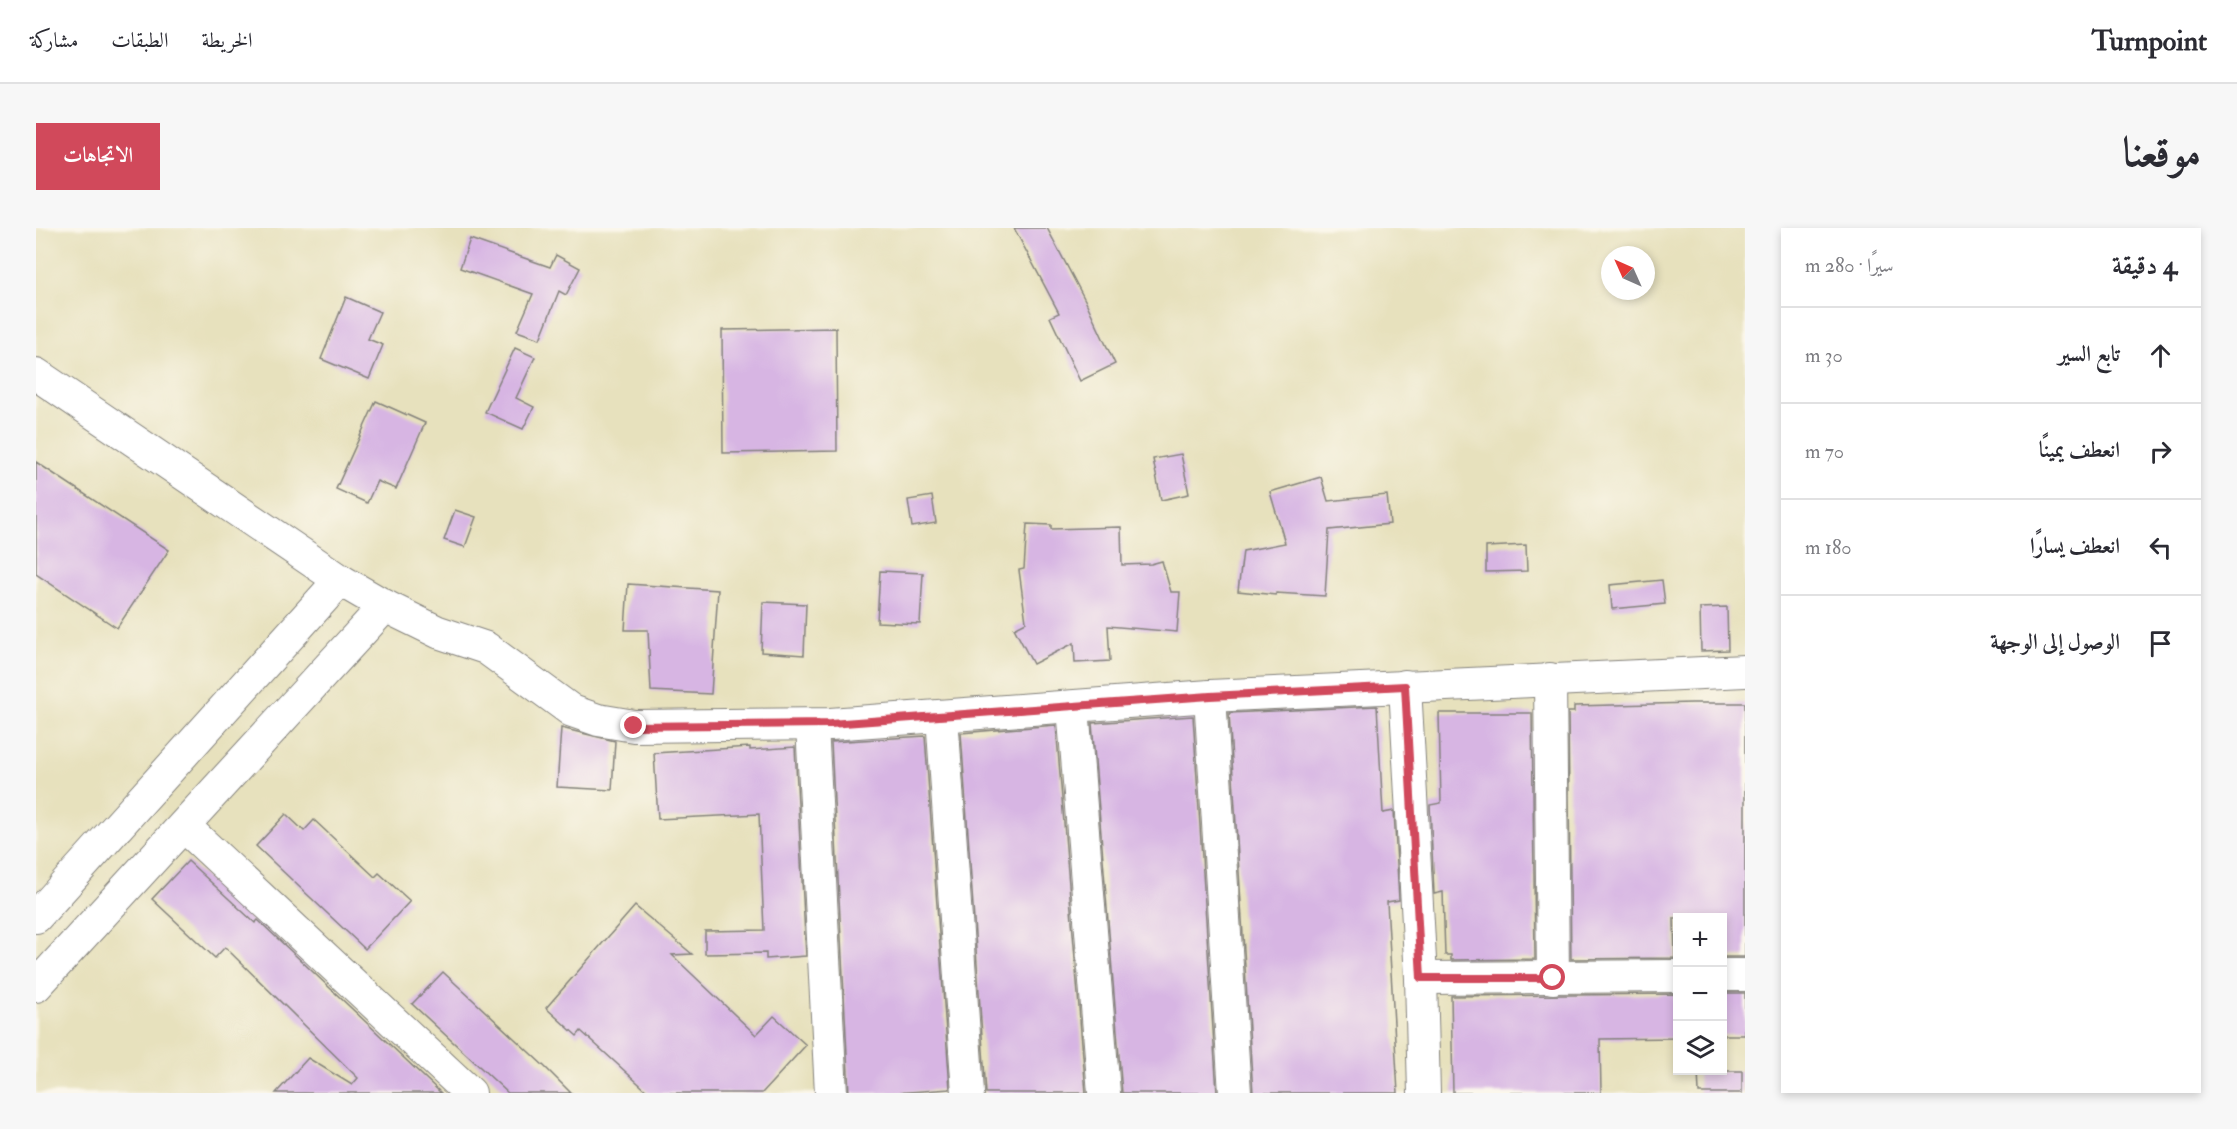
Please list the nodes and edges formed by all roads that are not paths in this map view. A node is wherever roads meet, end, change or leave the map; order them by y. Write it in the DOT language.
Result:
graph roads {
  1 [pos="36,374"];
  2 [pos="340,580"];
  3 [pos="385,606"];
  4 [pos="1745,671"];
  5 [pos="1550,679"];
  6 [pos="1405,686"];
  7 [pos="1210,696"];
  8 [pos="1073,707"];
  9 [pos="942,716"];
  10 [pos="812,725"];
  11 [pos="184,826"];
  12 [pos="36,916"];
  13 [pos="1727,975"];
  14 [pos="1745,975"];
  15 [pos="1673,976"];
  16 [pos="1421,978"];
  17 [pos="1553,978"];
  18 [pos="36,986"];
  19 [pos="470,1093"];
  20 [pos="831,1093"];
  21 [pos="968,1093"];
  22 [pos="1104,1093"];
  23 [pos="1235,1093"];
  24 [pos="1424,1093"];
  1 -- 2 [label="street"];
  2 -- 3 [label="street"];
  2 -- 12 [label="street"];
  3 -- 10 [label="street"];
  3 -- 11 [label="street"];
  4 -- 5 [label="street"];
  5 -- 6 [label="street"];
  5 -- 17 [label="street"];
  6 -- 7 [label="street"];
  6 -- 16 [label="street"];
  7 -- 8 [label="street"];
  7 -- 23 [label="street"];
  8 -- 9 [label="street"];
  8 -- 22 [label="street"];
  9 -- 10 [label="street"];
  9 -- 21 [label="street"];
  10 -- 20 [label="street"];
  11 -- 18 [label="street"];
  11 -- 19 [label="street"];
  13 -- 14 [label="street"];
  15 -- 17 [label="street"];
  16 -- 17 [label="street"];
  16 -- 24 [label="street"];
}
